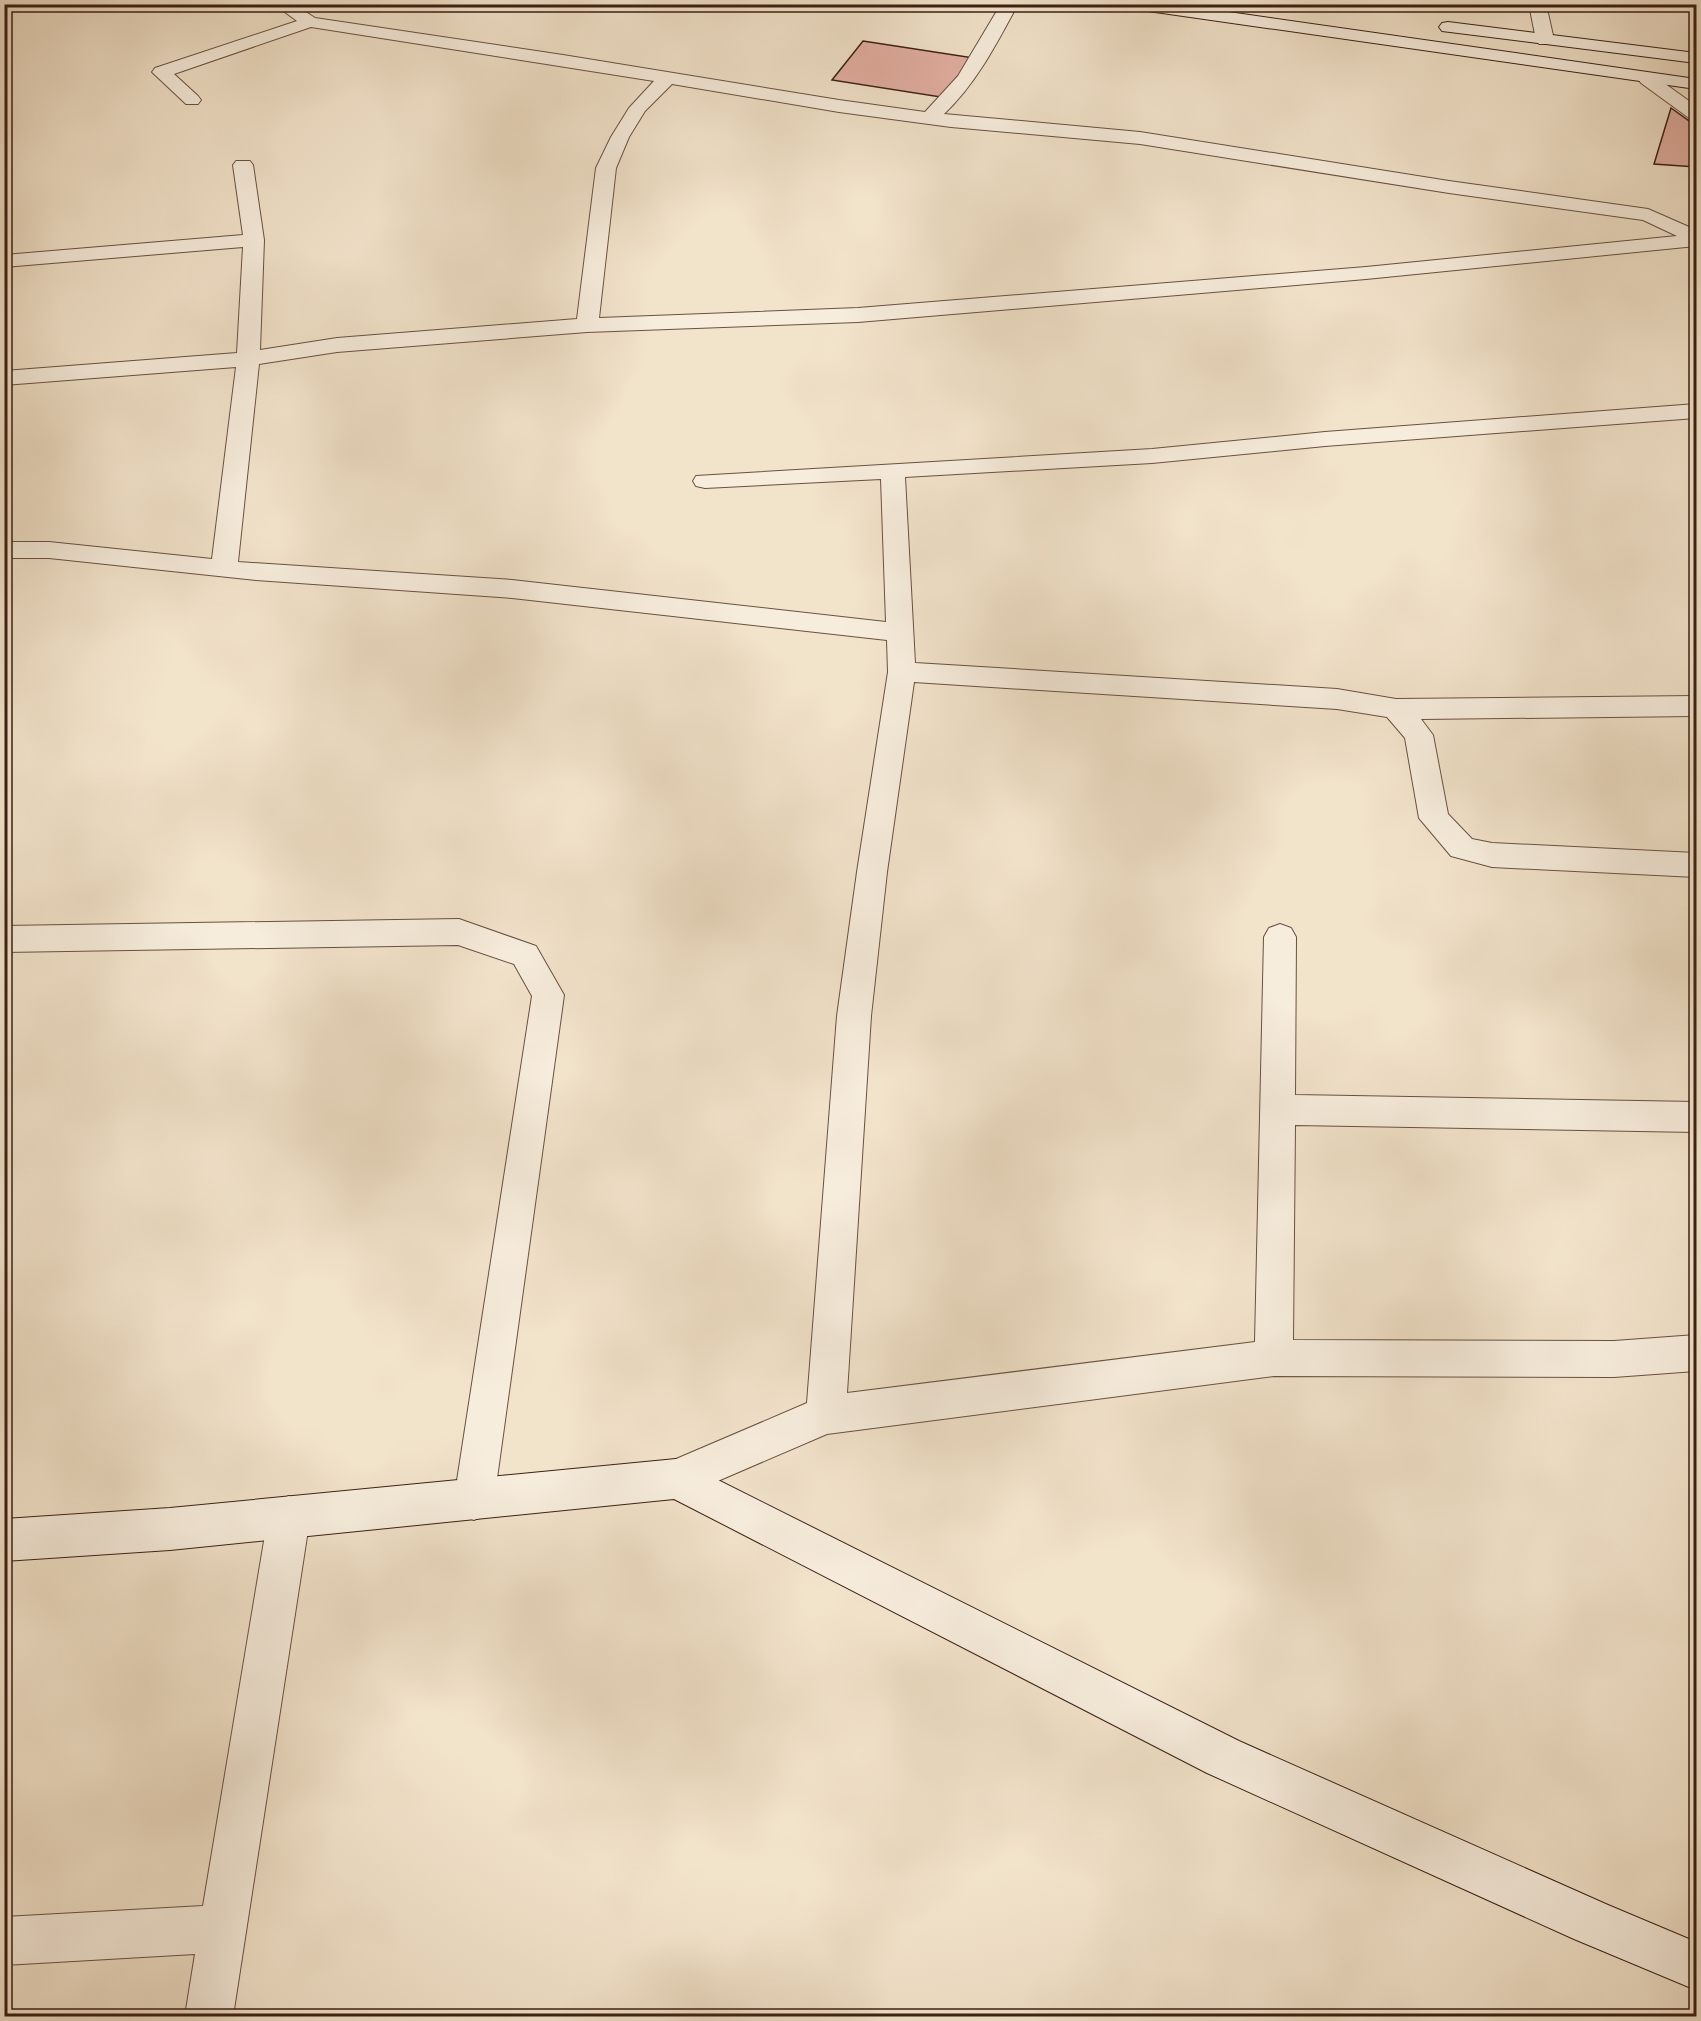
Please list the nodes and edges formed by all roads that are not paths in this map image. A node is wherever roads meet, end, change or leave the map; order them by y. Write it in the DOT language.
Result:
graph roads {
  1 [pos="282,4"];
  2 [pos="1010,4"];
  3 [pos="1134,4"];
  4 [pos="1537,4"];
  5 [pos="310,22"];
  6 [pos="1431,24"];
  7 [pos="1545,39"];
  8 [pos="1696,58"];
  9 [pos="668,77"];
  10 [pos="1647,78"];
  11 [pos="1696,84"];
  12 [pos="192,100"];
  13 [pos="1696,114"];
  14 [pos="930,118"];
  15 [pos="243,165"];
  16 [pos="1696,238"];
  17 [pos="254,240"];
  18 [pos="4,261"];
  19 [pos="586,325"];
  20 [pos="248,358"];
  21 [pos="4,378"];
  22 [pos="1696,411"];
  23 [pos="893,471"];
  24 [pos="705,482"];
  25 [pos="4,550"];
  26 [pos="224,569"];
  27 [pos="898,632"];
  28 [pos="902,672"];
  29 [pos="1696,706"];
  30 [pos="1396,709"];
  31 [pos="1696,866"];
  32 [pos="1280,937"];
  33 [pos="4,939"];
  34 [pos="1279,1110"];
  35 [pos="1696,1117"];
  36 [pos="1696,1353"];
  37 [pos="1274,1358"];
  38 [pos="826,1415"];
  39 [pos="676,1479"];
  40 [pos="474,1500"];
  41 [pos="289,1517"];
  42 [pos="4,1540"];
  43 [pos="222,1929"];
  44 [pos="4,1941"];
  45 [pos="1696,1966"];
  46 [pos="208,2016"];
  1 -- 5 [label="street"];
  2 -- 14 [label="street"];
  3 -- 10 [label="street"];
  4 -- 7 [label="street"];
  5 -- 9 [label="street"];
  5 -- 12 [label="street"];
  6 -- 7 [label="street"];
  7 -- 8 [label="street"];
  9 -- 14 [label="street"];
  9 -- 19 [label="street"];
  10 -- 11 [label="street"];
  10 -- 13 [label="street"];
  14 -- 16 [label="street"];
  15 -- 17 [label="street"];
  16 -- 19 [label="street"];
  17 -- 18 [label="street"];
  17 -- 20 [label="street"];
  19 -- 20 [label="street"];
  20 -- 21 [label="street"];
  20 -- 26 [label="street"];
  22 -- 23 [label="street"];
  23 -- 24 [label="street"];
  23 -- 27 [label="street"];
  25 -- 26 [label="street"];
  26 -- 27 [label="street"];
  27 -- 28 [label="street"];
  28 -- 30 [label="street"];
  28 -- 38 [label="street"];
  29 -- 30 [label="street"];
  30 -- 31 [label="street"];
  32 -- 34 [label="street"];
  33 -- 40 [label="street"];
  34 -- 35 [label="street"];
  34 -- 37 [label="street"];
  36 -- 37 [label="street"];
  37 -- 38 [label="street"];
  38 -- 39 [label="street"];
  39 -- 40 [label="street"];
  39 -- 45 [label="street"];
  40 -- 41 [label="street"];
  41 -- 42 [label="street"];
  41 -- 43 [label="street"];
  43 -- 44 [label="street"];
  43 -- 46 [label="street"];
}
